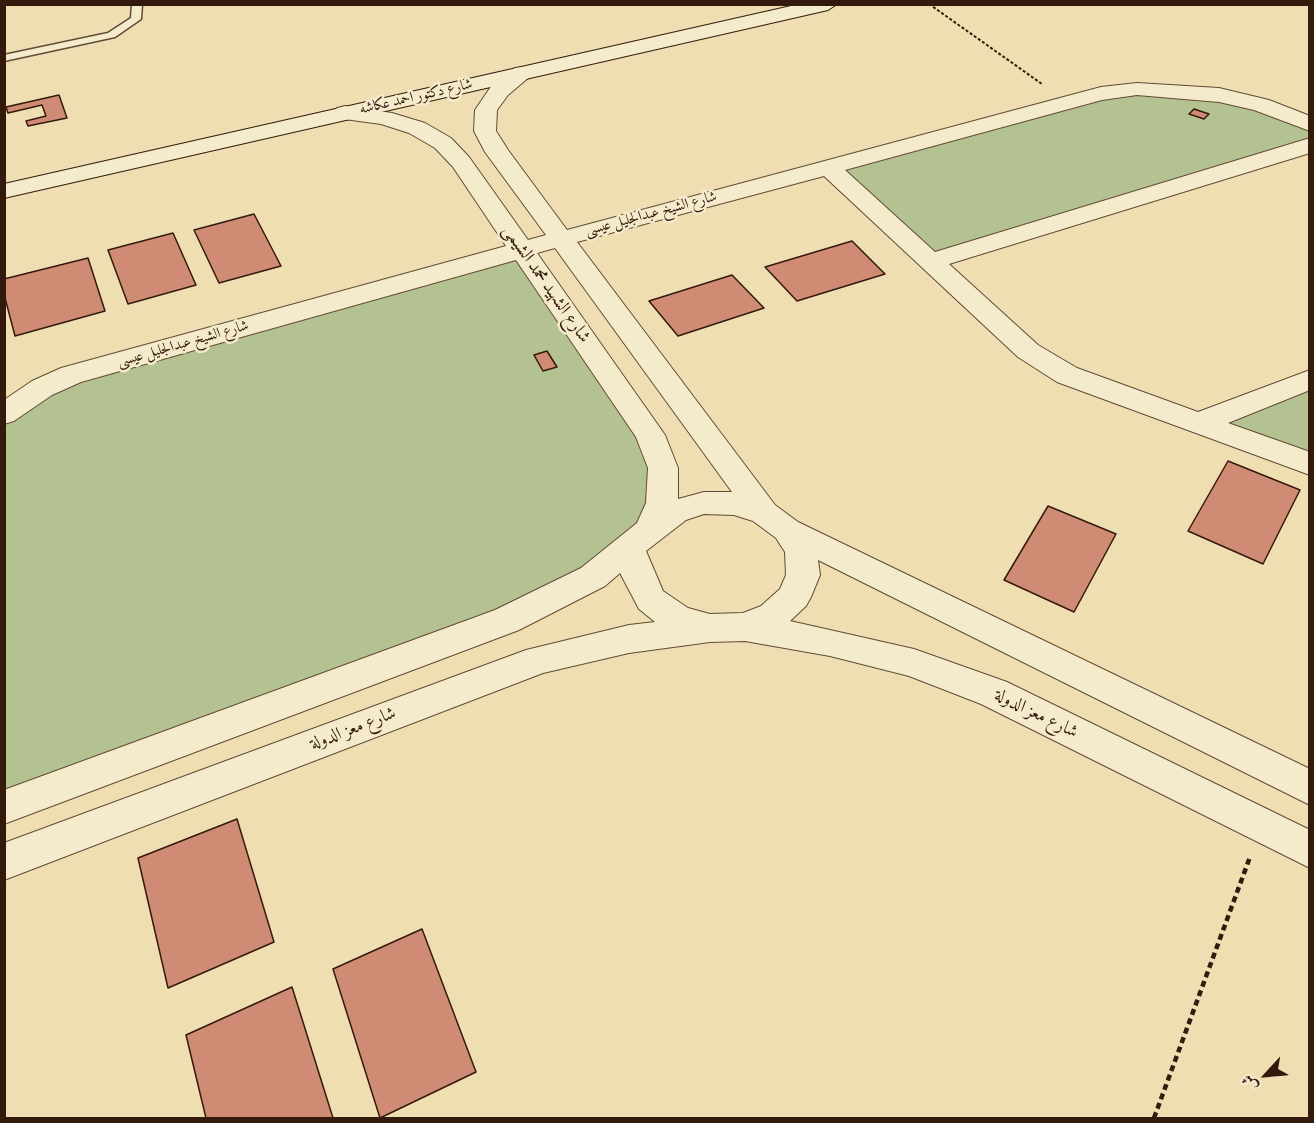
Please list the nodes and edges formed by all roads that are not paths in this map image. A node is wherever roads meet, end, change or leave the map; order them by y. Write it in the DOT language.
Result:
graph roads {
  1 [pos="137,4"];
  2 [pos="828,4"];
  3 [pos="4,58"];
  4 [pos="523,73"];
  5 [pos="345,113"];
  6 [pos="1310,124"];
  7 [pos="1310,145"];
  8 [pos="828,167"];
  9 [pos="4,191"];
  10 [pos="561,239"];
  11 [pos="522,250"];
  12 [pos="931,261"];
  13 [pos="1310,379"];
  14 [pos="4,414"];
  15 [pos="1197,424"];
  16 [pos="1310,464"];
  17 [pos="776,521"];
  18 [pos="640,536"];
  19 [pos="727,627"];
  20 [pos="1310,788"];
  21 [pos="4,807"];
  22 [pos="1310,850"];
  23 [pos="4,862"];
  1 -- 3 [label="lane"];
  2 -- 4 [label="street, شارع دكتور احمد عكاشه"];
  4 -- 5 [label="street, شارع دكتور احمد عكاشه"];
  4 -- 10 [label="street, شارع الشهيد محمد الشيمى"];
  5 -- 9 [label="street, شارع دكتور احمد عكاشه"];
  5 -- 11 [label="street, شارع الشهيد محمد الشيمى"];
  6 -- 8 [label="street, شارع الشيخ عبدالجليل عيسى"];
  7 -- 12 [label="street"];
  8 -- 10 [label="street, شارع الشيخ عبدالجليل عيسى"];
  8 -- 12 [label="street"];
  10 -- 11 [label="street, شارع الشيخ عبدالجليل عيسى"];
  10 -- 17 [label="street, شارع الشهيد محمد الشيمى"];
  11 -- 14 [label="street, شارع الشيخ عبدالجليل عيسى"];
  11 -- 18 [label="street, شارع الشهيد محمد الشيمى"];
  12 -- 15 [label="street"];
  13 -- 15 [label="street"];
  15 -- 16 [label="street"];
  17 -- 18 [label="street"];
  17 -- 19 [label="street"];
  17 -- 20 [label="street"];
  18 -- 19 [label="street"];
  18 -- 21 [label="street"];
  19 -- 22 [label="street, شارع معز الدولة"];
  19 -- 23 [label="street, شارع معز الدولة"];
}
